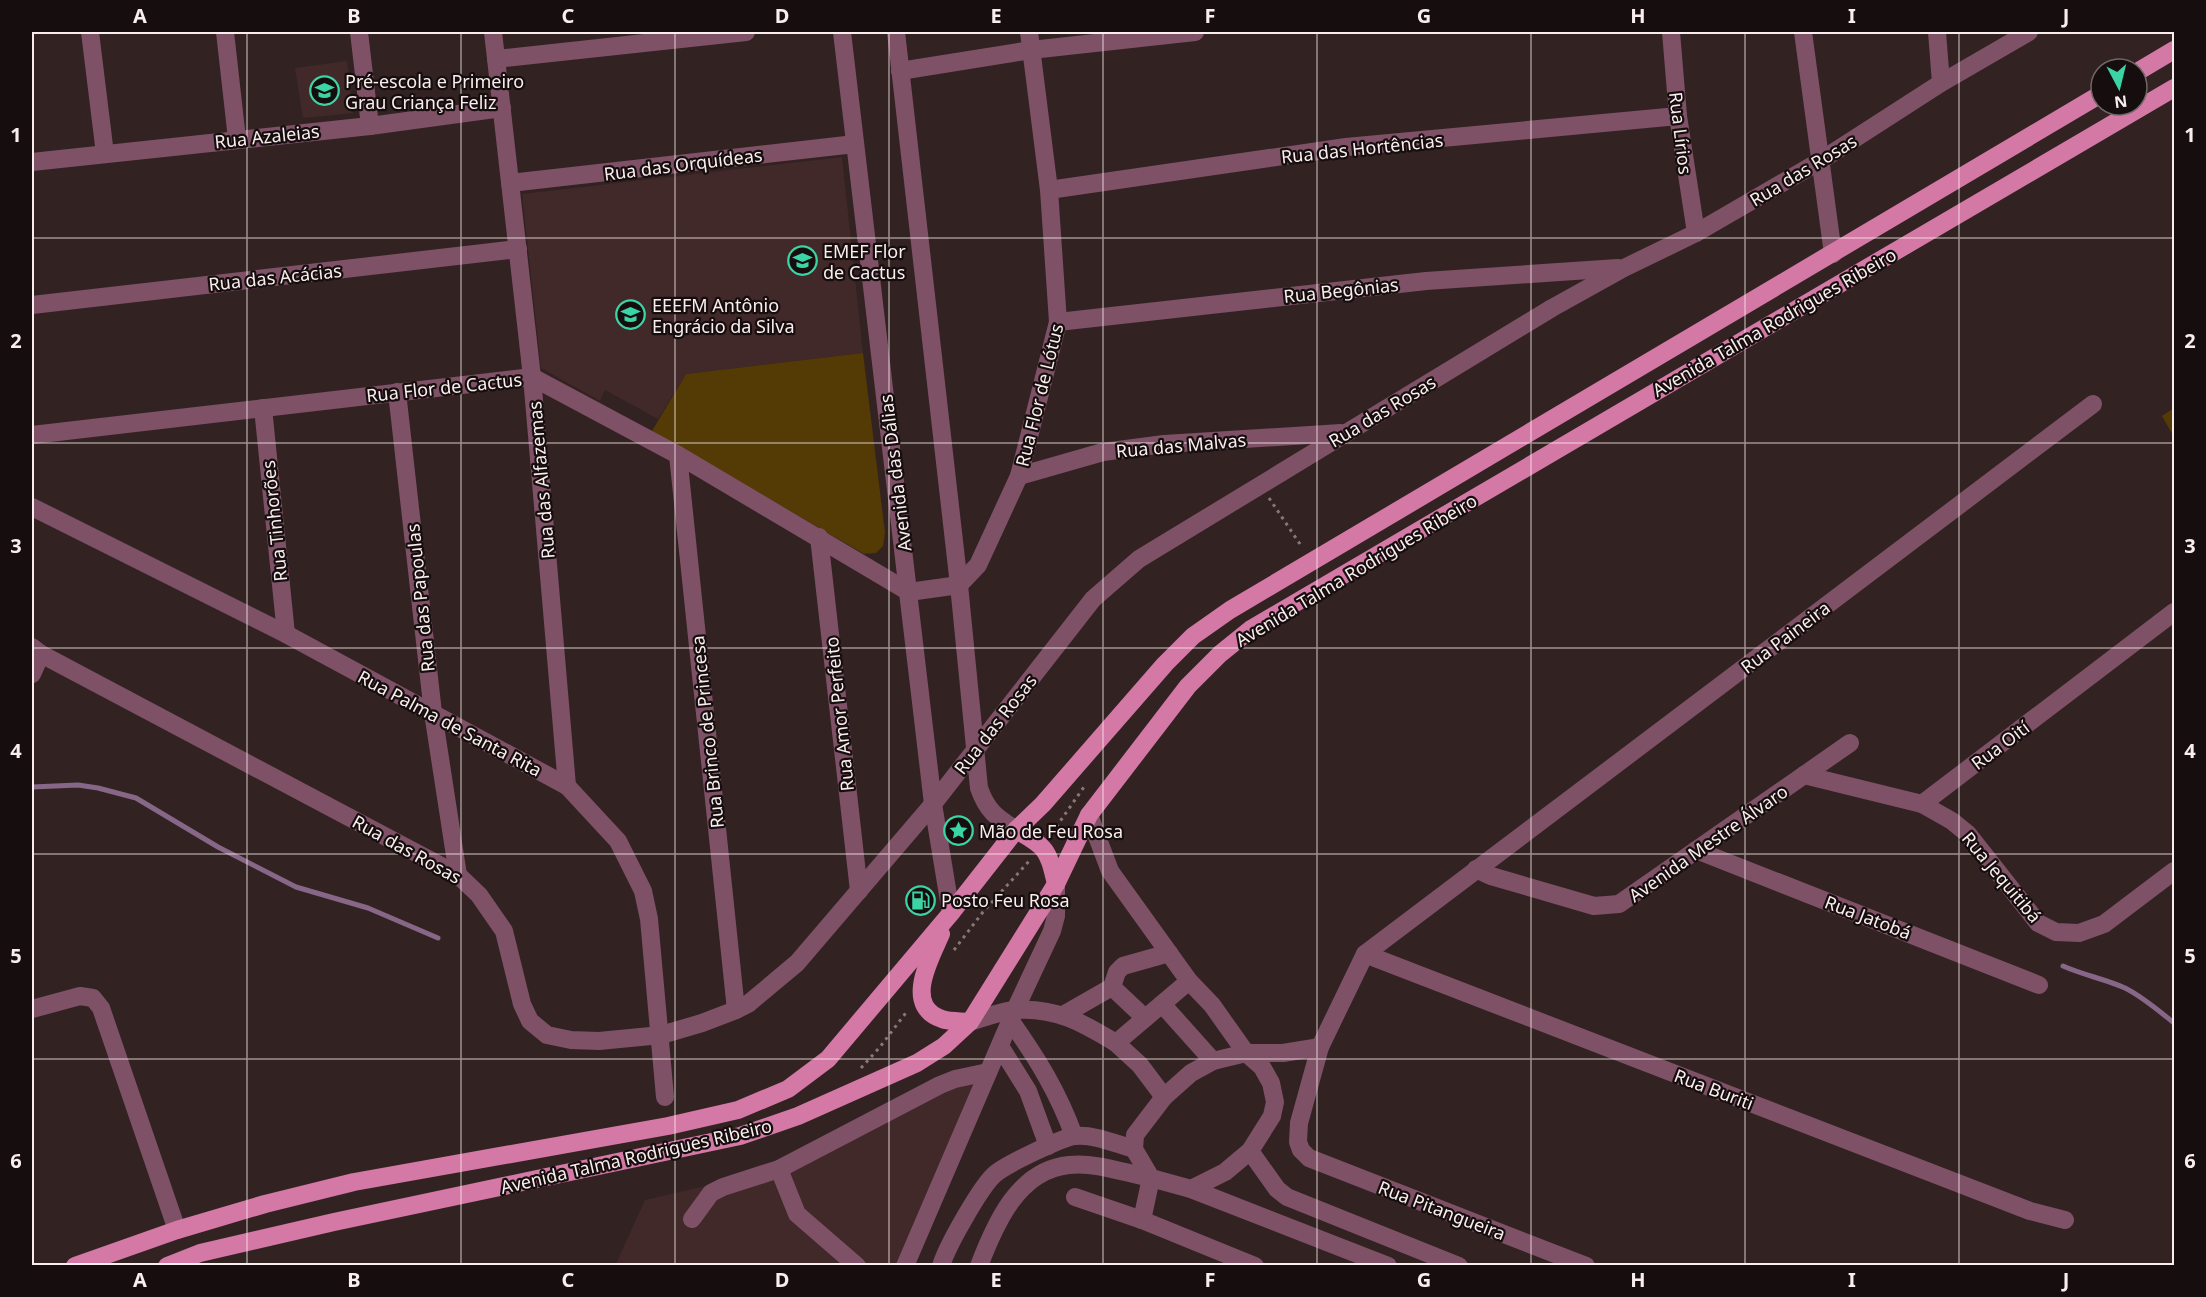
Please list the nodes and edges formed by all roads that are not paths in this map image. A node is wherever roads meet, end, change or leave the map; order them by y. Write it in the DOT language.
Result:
graph roads {
  1 [pos="90,32"];
  2 [pos="225,32"];
  3 [pos="359,32"];
  4 [pos="493,32"];
  5 [pos="746,32"];
  6 [pos="842,32"];
  7 [pos="897,32"];
  8 [pos="1029,32"];
  9 [pos="1195,32"];
  10 [pos="1671,32"];
  11 [pos="1803,32"];
  12 [pos="1937,32"];
  13 [pos="2029,32"];
  14 [pos="1031,50"];
  15 [pos="2175,50"];
  16 [pos="496,59"];
  17 [pos="2149,65"];
  18 [pos="900,71"];
  19 [pos="1941,83"];
  20 [pos="2175,88"];
  21 [pos="2089,101"];
  22 [pos="502,108"];
  23 [pos="1678,116"];
  24 [pos="370,126"];
  25 [pos="237,139"];
  26 [pos="855,144"];
  27 [pos="105,154"];
  28 [pos="1820,161"];
  29 [pos="32,162"];
  30 [pos="510,183"];
  31 [pos="1049,190"];
  32 [pos="1696,233"];
  33 [pos="518,249"];
  34 [pos="1833,254"];
  35 [pos="1624,268"];
  36 [pos="32,305"];
  37 [pos="1058,322"];
  38 [pos="532,377"];
  39 [pos="397,392"];
  40 [pos="2093,404"];
  41 [pos="263,408"];
  42 [pos="1346,433"];
  43 [pos="32,435"];
  44 [pos="678,455"];
  45 [pos="1019,476"];
  46 [pos="32,507"];
  47 [pos="819,537"];
  48 [pos="959,585"];
  49 [pos="909,592"];
  50 [pos="2175,612"];
  51 [pos="286,634"];
  52 [pos="36,650"];
  53 [pos="32,674"];
  54 [pos="433,713"];
  55 [pos="1850,742"];
  56 [pos="976,748"];
  57 [pos="1804,776"];
  58 [pos="567,786"];
  59 [pos="933,804"];
  60 [pos="1922,804"];
  61 [pos="1089,815"];
  62 [pos="1016,830"];
  63 [pos="1696,850"];
  64 [pos="1476,869"];
  65 [pos="2175,871"];
  66 [pos="458,875"];
  67 [pos="1056,884"];
  68 [pos="859,891"];
  69 [pos="951,913"];
  70 [pos="1169,953"];
  71 [pos="1365,954"];
  72 [pos="1189,981"];
  73 [pos="2039,985"];
  74 [pos="1112,987"];
  75 [pos="1162,1004"];
  76 [pos="32,1009"];
  77 [pos="736,1010"];
  78 [pos="1013,1015"];
  79 [pos="1063,1015"];
  80 [pos="1145,1018"];
  81 [pos="970,1022"];
  82 [pos="661,1035"];
  83 [pos="1116,1042"];
  84 [pos="1000,1046"];
  85 [pos="1320,1047"];
  86 [pos="1246,1053"];
  87 [pos="1283,1053"];
  88 [pos="1213,1061"];
  89 [pos="988,1072"];
  90 [pos="1271,1083"];
  91 [pos="665,1097"];
  92 [pos="1164,1097"];
  93 [pos="1074,1136"];
  94 [pos="1048,1146"];
  95 [pos="1134,1149"];
  96 [pos="1250,1150"];
  97 [pos="779,1169"];
  98 [pos="1151,1178"];
  99 [pos="1191,1189"];
  100 [pos="1075,1197"];
  101 [pos="692,1219"];
  102 [pos="1142,1220"];
  103 [pos="2065,1220"];
  104 [pos="177,1230"];
  105 [pos="75,1266"];
  106 [pos="167,1266"];
  107 [pos="857,1266"];
  108 [pos="905,1266"];
  109 [pos="941,1266"];
  110 [pos="979,1266"];
  111 [pos="1255,1266"];
  112 [pos="1388,1266"];
  113 [pos="1459,1266"];
  114 [pos="1586,1266"];
  1 -- 27 [label="street"];
  2 -- 25 [label="street"];
  3 -- 24 [label="street"];
  4 -- 16 [label="street, Rua das Alfazemas"];
  5 -- 16 [label="street"];
  6 -- 26 [label="street, Avenida das Dálias"];
  7 -- 18 [label="street"];
  8 -- 14 [label="street, Rua Flor de Lótus"];
  9 -- 14 [label="street"];
  10 -- 23 [label="street, Rua Lírios"];
  11 -- 28 [label="street"];
  12 -- 19 [label="street"];
  13 -- 19 [label="street, Rua das Rosas"];
  14 -- 18 [label="street"];
  14 -- 31 [label="street, Rua Flor de Lótus"];
  15 -- 17 [label="main road"];
  16 -- 22 [label="street, Rua das Alfazemas"];
  18 -- 48 [label="street"];
  19 -- 28 [label="street, Rua das Rosas"];
  20 -- 61 [label="main road, Avenida Talma Rodrigues Ribeiro"];
  21 -- 34 [label="main road, Avenida Talma Rodrigues Ribeiro"];
  22 -- 24 [label="street, Rua Azaleias"];
  22 -- 30 [label="street, Rua das Alfazemas"];
  23 -- 31 [label="street, Rua das Hortências"];
  23 -- 32 [label="street, Rua Lírios"];
  24 -- 25 [label="street, Rua Azaleias"];
  25 -- 27 [label="street, Rua Azaleias"];
  26 -- 30 [label="street, Rua das Orquídeas"];
  26 -- 49 [label="street, Avenida das Dálias"];
  27 -- 29 [label="street, Rua Azaleias"];
  28 -- 32 [label="street, Rua das Rosas"];
  28 -- 34 [label="street"];
  30 -- 33 [label="street, Rua das Alfazemas"];
  31 -- 37 [label="street, Rua Flor de Lótus"];
  32 -- 35 [label="street, Rua das Rosas"];
  33 -- 36 [label="street, Rua das Acácias"];
  33 -- 38 [label="street, Rua das Alfazemas"];
  34 -- 62 [label="main road, Avenida Talma Rodrigues Ribeiro"];
  35 -- 37 [label="street, Rua Begônias"];
  35 -- 42 [label="street, Rua das Rosas"];
  37 -- 45 [label="street, Rua Flor de Lótus"];
  38 -- 39 [label="street, Rua Flor de Cactus"];
  38 -- 44 [label="street, Rua Flor de Cactus"];
  38 -- 58 [label="street, Rua das Alfazemas"];
  39 -- 41 [label="street, Rua Flor de Cactus"];
  39 -- 54 [label="street, Rua das Papoulas"];
  40 -- 64 [label="street, Rua Paineira"];
  41 -- 43 [label="street, Rua Flor de Cactus"];
  41 -- 51 [label="street, Rua Tinhorões"];
  42 -- 45 [label="street, Rua das Malvas"];
  42 -- 56 [label="street, Rua das Rosas"];
  44 -- 47 [label="street, Rua Flor de Cactus"];
  44 -- 77 [label="street, Rua Brinco de Princesa"];
  45 -- 48 [label="street, Rua Flor de Lótus"];
  46 -- 51 [label="street, Rua Palma de Santa Rita"];
  47 -- 49 [label="street, Rua Flor de Cactus"];
  47 -- 68 [label="street, Rua Amor Perfeito"];
  48 -- 49 [label="street"];
  48 -- 56 [label="street"];
  49 -- 59 [label="street, Avenida das Dálias"];
  50 -- 60 [label="street, Rua Oití"];
  51 -- 54 [label="street, Rua Palma de Santa Rita"];
  52 -- 53 [label="street"];
  52 -- 66 [label="street, Rua das Rosas"];
  54 -- 58 [label="street, Rua Palma de Santa Rita"];
  54 -- 66 [label="street, Rua das Papoulas"];
  55 -- 57 [label="street, Avenida Mestre Álvaro"];
  56 -- 59 [label="street, Rua das Rosas"];
  56 -- 62 [label="street"];
  57 -- 60 [label="street"];
  57 -- 63 [label="street, Avenida Mestre Álvaro"];
  58 -- 82 [label="street, Rua Palma de Santa Rita"];
  59 -- 68 [label="street, Rua das Rosas"];
  59 -- 69 [label="street, Avenida das Dálias"];
  60 -- 65 [label="street, Rua Jequitibá"];
  61 -- 67 [label="main road, Avenida Talma Rodrigues Ribeiro"];
  61 -- 70 [label="street"];
  62 -- 67 [label="main road"];
  62 -- 69 [label="main road, Avenida Talma Rodrigues Ribeiro"];
  63 -- 64 [label="street, Avenida Mestre Álvaro"];
  63 -- 73 [label="street, Rua Jatobá"];
  64 -- 71 [label="street"];
  66 -- 82 [label="street, Rua das Rosas"];
  67 -- 78 [label="street"];
  67 -- 81 [label="main road, Avenida Talma Rodrigues Ribeiro"];
  68 -- 77 [label="street, Rua das Rosas"];
  69 -- 81 [label="main road"];
  69 -- 104 [label="main road, Avenida Talma Rodrigues Ribeiro"];
  70 -- 72 [label="street"];
  70 -- 74 [label="street"];
  71 -- 85 [label="street"];
  71 -- 103 [label="street, Rua Buriti"];
  72 -- 75 [label="street"];
  72 -- 86 [label="street"];
  74 -- 79 [label="street"];
  74 -- 80 [label="street"];
  75 -- 80 [label="street"];
  75 -- 88 [label="street"];
  76 -- 104 [label="street"];
  77 -- 82 [label="street, Rua das Rosas"];
  78 -- 79 [label="street"];
  78 -- 81 [label="street"];
  78 -- 84 [label="street"];
  78 -- 93 [label="street"];
  79 -- 83 [label="street"];
  80 -- 83 [label="street"];
  81 -- 106 [label="main road, Avenida Talma Rodrigues Ribeiro"];
  82 -- 91 [label="street, Rua Palma de Santa Rita"];
  83 -- 92 [label="street"];
  84 -- 89 [label="street"];
  84 -- 94 [label="street"];
  85 -- 87 [label="street"];
  85 -- 114 [label="street, Rua Pitangueira"];
  86 -- 87 [label="street"];
  86 -- 88 [label="street"];
  86 -- 90 [label="street"];
  87 -- 90 [label="street"];
  88 -- 92 [label="street"];
  89 -- 97 [label="street"];
  89 -- 108 [label="street"];
  90 -- 96 [label="street"];
  92 -- 95 [label="street"];
  93 -- 94 [label="street"];
  93 -- 95 [label="street"];
  94 -- 109 [label="street"];
  95 -- 98 [label="street"];
  96 -- 99 [label="street"];
  96 -- 113 [label="street"];
  97 -- 101 [label="street"];
  97 -- 107 [label="street"];
  98 -- 99 [label="street"];
  98 -- 102 [label="street"];
  98 -- 110 [label="street"];
  99 -- 112 [label="street"];
  100 -- 102 [label="street"];
  102 -- 111 [label="street"];
  104 -- 105 [label="main road, Avenida Talma Rodrigues Ribeiro"];
}
